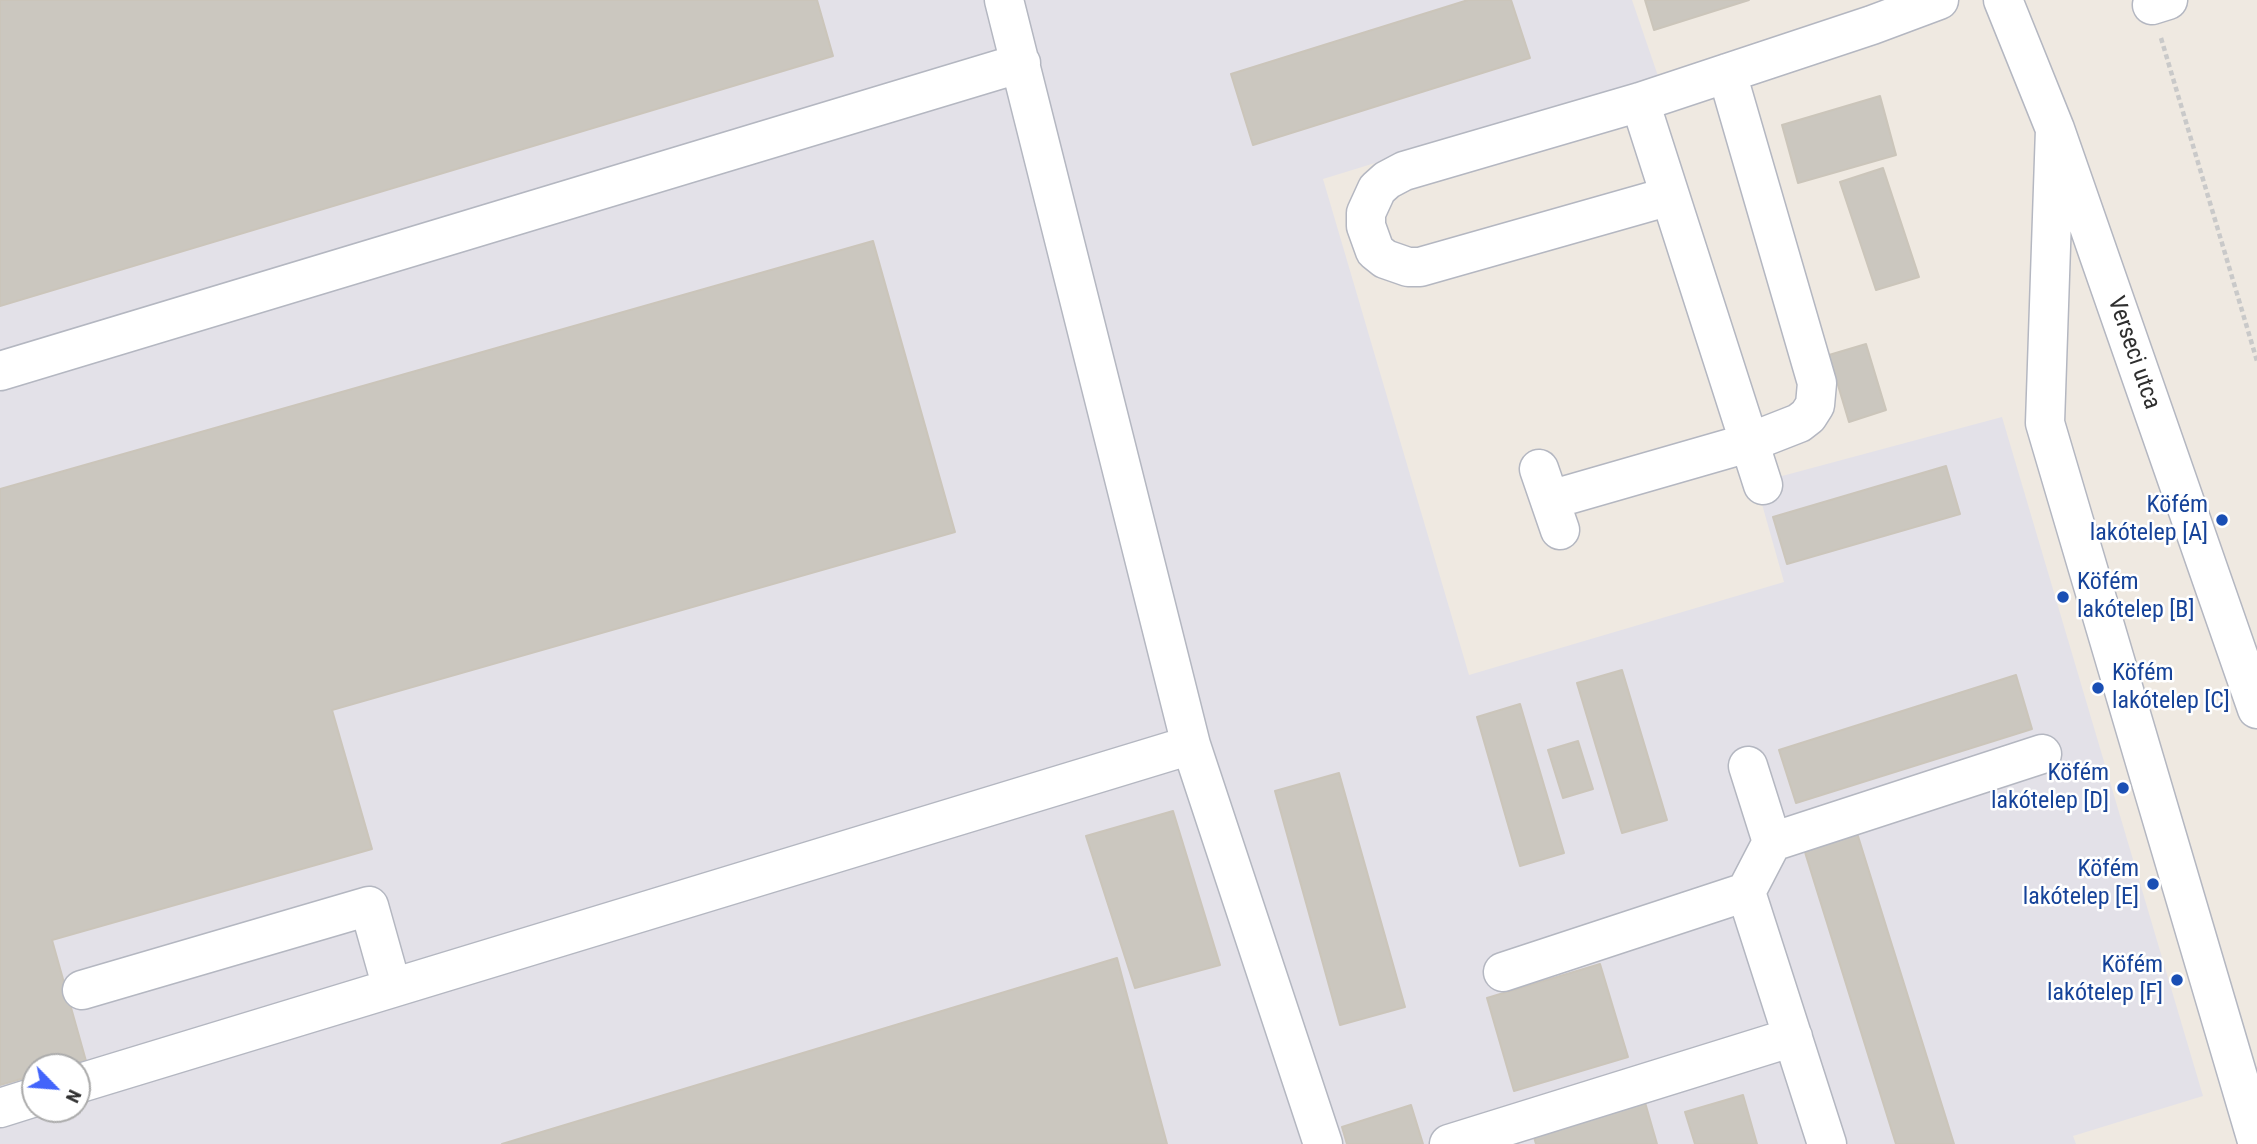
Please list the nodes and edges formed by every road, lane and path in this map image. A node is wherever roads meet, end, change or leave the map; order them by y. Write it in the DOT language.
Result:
graph roads {
  1 [pos="1004,0"];
  2 [pos="1939,0"];
  3 [pos="2003,0"];
  4 [pos="2160,3"];
  5 [pos="1021,63"];
  6 [pos="1727,73"];
  7 [pos="1640,102"];
  8 [pos="2055,129"];
  9 [pos="1670,196"];
  10 [pos="2255,348"];
  11 [pos="2257,361"];
  12 [pos="0,371"];
  13 [pos="1748,443"];
  14 [pos="1763,485"];
  15 [pos="1550,500"];
  16 [pos="2257,709"];
  17 [pos="1191,744"];
  18 [pos="2042,754"];
  19 [pos="1748,766"];
  20 [pos="1772,842"];
  21 [pos="1746,892"];
  22 [pos="1503,972"];
  23 [pos="392,988"];
  24 [pos="82,990"];
  25 [pos="1793,1037"];
  26 [pos="91,1080"];
  27 [pos="21,1101"];
  28 [pos="0,1108"];
  29 [pos="2257,1141"];
  30 [pos="1323,1144"];
  31 [pos="1449,1144"];
  32 [pos="1827,1144"];
  1 -- 5 [label="street"];
  2 -- 6 [label="street"];
  3 -- 8 [label="street, Verseci utca"];
  4 -- 10 [label="path"];
  5 -- 12 [label="street"];
  5 -- 17 [label="street"];
  6 -- 7 [label="street"];
  6 -- 13 [label="street"];
  7 -- 9 [label="street"];
  7 -- 9 [label="street"];
  8 -- 16 [label="street, Verseci utca"];
  8 -- 29 [label="street"];
  9 -- 13 [label="street"];
  10 -- 11 [label="path"];
  13 -- 14 [label="street"];
  13 -- 15 [label="street"];
  17 -- 23 [label="street"];
  17 -- 30 [label="street"];
  18 -- 20 [label="street"];
  19 -- 20 [label="street"];
  20 -- 21 [label="street"];
  21 -- 22 [label="street"];
  21 -- 25 [label="street"];
  23 -- 24 [label="street"];
  23 -- 26 [label="street"];
  25 -- 31 [label="street"];
  25 -- 32 [label="street"];
  27 -- 28 [label="street"];
}
